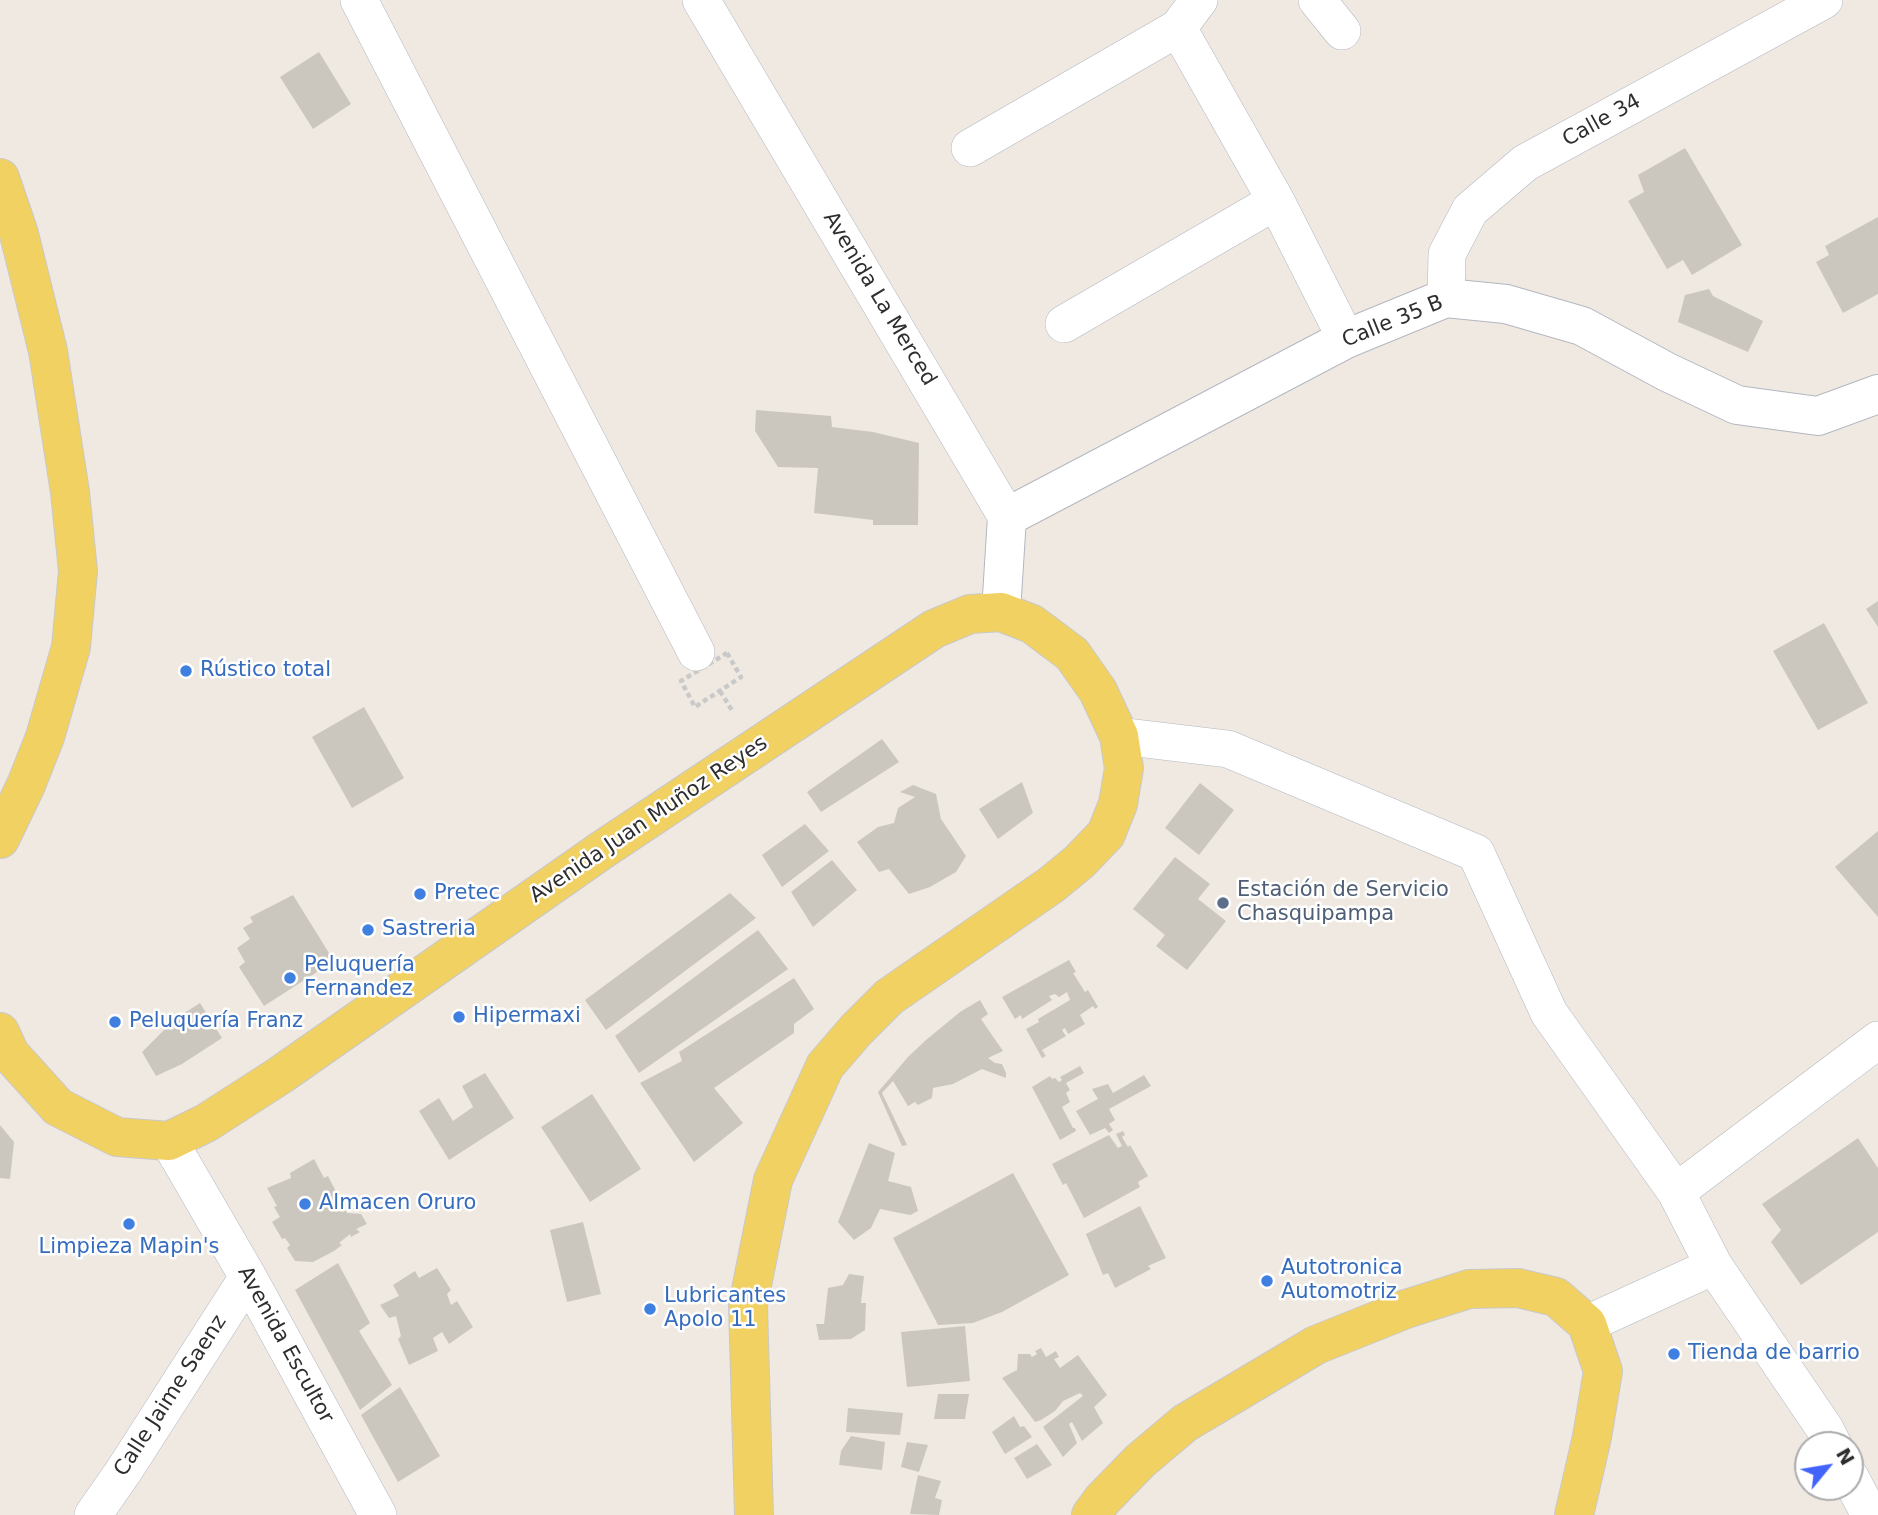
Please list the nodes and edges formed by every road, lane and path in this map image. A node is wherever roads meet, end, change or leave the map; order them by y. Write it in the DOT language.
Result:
graph roads {
  1 [pos="359,0"];
  2 [pos="701,0"];
  3 [pos="1317,0"];
  4 [pos="1824,0"];
  5 [pos="1189,14"];
  6 [pos="1342,31"];
  7 [pos="970,148"];
  8 [pos="0,178"];
  9 [pos="1276,201"];
  10 [pos="1446,298"];
  11 [pos="1064,324"];
  12 [pos="1346,340"];
  13 [pos="1878,394"];
  14 [pos="1007,517"];
  15 [pos="1001,612"];
  16 [pos="696,652"];
  17 [pos="737,679"];
  18 [pos="720,691"];
  19 [pos="708,699"];
  20 [pos="733,712"];
  21 [pos="1119,736"];
  22 [pos="0,839"];
  23 [pos="0,1032"];
  24 [pos="1878,1040"];
  25 [pos="169,1141"];
  26 [pos="1676,1192"];
  27 [pos="1714,1266"];
  28 [pos="248,1277"];
  29 [pos="1587,1324"];
  30 [pos="1826,1431"];
  31 [pos="93,1515"];
  32 [pos="378,1515"];
  33 [pos="754,1515"];
  34 [pos="1091,1515"];
  35 [pos="1574,1515"];
  1 -- 16 [label="street"];
  2 -- 14 [label="street, Avenida La Merced"];
  3 -- 6 [label="street"];
  4 -- 10 [label="street, Calle 34"];
  5 -- 7 [label="street"];
  5 -- 9 [label="street"];
  8 -- 22 [label="main road"];
  9 -- 11 [label="street"];
  9 -- 12 [label="street"];
  10 -- 12 [label="street, Calle 35 B"];
  10 -- 13 [label="street, Calle 35 B"];
  12 -- 14 [label="street, Calle 35 B"];
  14 -- 15 [label="street"];
  15 -- 21 [label="main road"];
  15 -- 25 [label="main road, Avenida Juan Muñoz Reyes"];
  17 -- 18 [label="path"];
  18 -- 19 [label="path"];
  18 -- 20 [label="path"];
  21 -- 26 [label="street"];
  21 -- 33 [label="main road"];
  23 -- 25 [label="main road"];
  24 -- 26 [label="street"];
  25 -- 28 [label="street, Avenida Escultor"];
  26 -- 27 [label="street"];
  27 -- 29 [label="street"];
  27 -- 30 [label="street"];
  28 -- 31 [label="street, Calle Jaime Saenz"];
  28 -- 32 [label="street, Avenida Escultor"];
  29 -- 34 [label="main road"];
  29 -- 35 [label="main road"];
}
